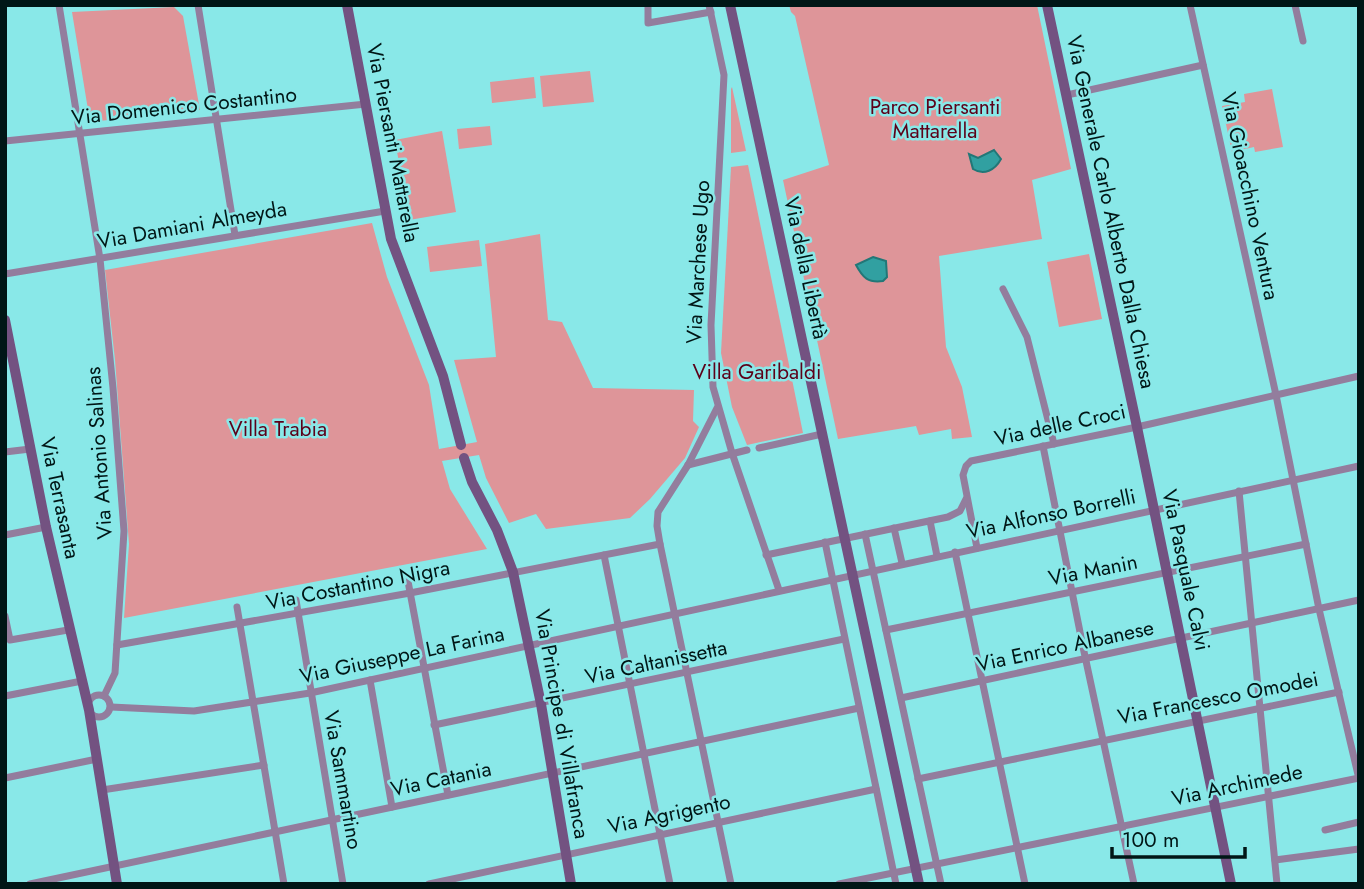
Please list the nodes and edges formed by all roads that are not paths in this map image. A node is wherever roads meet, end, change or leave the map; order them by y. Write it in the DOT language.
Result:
graph roads {
  1 [pos="59,5"];
  2 [pos="198,5"];
  3 [pos="347,5"];
  4 [pos="648,5"];
  5 [pos="730,5"];
  6 [pos="1047,5"];
  7 [pos="1191,5"];
  8 [pos="1295,5"];
  9 [pos="710,9"];
  10 [pos="1303,41"];
  11 [pos="1203,65"];
  12 [pos="1067,95"];
  13 [pos="366,104"];
  14 [pos="217,121"];
  15 [pos="81,134"];
  16 [pos="5,141"];
  17 [pos="385,211"];
  18 [pos="235,235"];
  19 [pos="100,259"];
  20 [pos="5,274"];
  21 [pos="1003,289"];
  22 [pos="5,320"];
  23 [pos="9,359"];
  24 [pos="1359,376"];
  25 [pos="1276,395"];
  26 [pos="717,408"];
  27 [pos="1137,427"];
  28 [pos="822,434"];
  29 [pos="1054,444"];
  30 [pos="461,445"];
  31 [pos="1043,446"];
  32 [pos="759,448"];
  33 [pos="30,449"];
  34 [pos="747,450"];
  35 [pos="5,452"];
  36 [pos="732,453"];
  37 [pos="464,458"];
  38 [pos="688,465"];
  39 [pos="1359,466"];
  40 [pos="1293,478"];
  41 [pos="1239,491"];
  42 [pos="966,498"];
  43 [pos="1154,510"];
  44 [pos="930,521"];
  45 [pos="46,527"];
  46 [pos="894,528"];
  47 [pos="1059,530"];
  48 [pos="864,534"];
  49 [pos="5,535"];
  50 [pos="845,538"];
  51 [pos="825,542"];
  52 [pos="660,544"];
  53 [pos="1306,544"];
  54 [pos="977,548"];
  55 [pos="955,552"];
  56 [pos="604,555"];
  57 [pos="766,555"];
  58 [pos="1246,555"];
  59 [pos="937,556"];
  60 [pos="902,564"];
  61 [pos="874,570"];
  62 [pos="513,572"];
  63 [pos="1167,573"];
  64 [pos="853,574"];
  65 [pos="407,576"];
  66 [pos="832,579"];
  67 [pos="779,590"];
  68 [pos="1072,591"];
  69 [pos="410,593"];
  70 [pos="296,600"];
  71 [pos="1359,600"];
  72 [pos="237,607"];
  73 [pos="1319,609"];
  74 [pos="968,613"];
  75 [pos="298,614"];
  76 [pos="674,614"];
  77 [pos="5,616"];
  78 [pos="239,624"];
  79 [pos="1253,624"];
  80 [pos="618,626"];
  81 [pos="68,630"];
  82 [pos="886,630"];
  83 [pos="844,639"];
  84 [pos="1181,639"];
  85 [pos="117,645"];
  86 [pos="529,645"];
  87 [pos="1085,657"];
  88 [pos="424,668"];
  89 [pos="686,673"];
  90 [pos="370,680"];
  91 [pos="82,681"];
  92 [pos="982,682"];
  93 [pos="630,685"];
  94 [pos="1339,691"];
  95 [pos="310,693"];
  96 [pos="5,696"];
  97 [pos="104,696"];
  98 [pos="901,698"];
  99 [pos="253,703"];
  100 [pos="541,704"];
  101 [pos="111,707"];
  102 [pos="859,708"];
  103 [pos="1260,708"];
  104 [pos="89,710"];
  105 [pos="1197,720"];
  106 [pos="434,725"];
  107 [pos="1104,739"];
  108 [pos="701,741"];
  109 [pos="644,754"];
  110 [pos="97,759"];
  111 [pos="999,762"];
  112 [pos="264,765"];
  113 [pos="553,772"];
  114 [pos="5,778"];
  115 [pos="1359,778"];
  116 [pos="918,779"];
  117 [pos="876,789"];
  118 [pos="102,790"];
  119 [pos="447,795"];
  120 [pos="1269,797"];
  121 [pos="392,807"];
  122 [pos="1215,808"];
  123 [pos="332,820"];
  124 [pos="718,822"];
  125 [pos="1359,822"];
  126 [pos="1122,826"];
  127 [pos="1325,830"];
  128 [pos="275,832"];
  129 [pos="660,834"];
  130 [pos="1018,846"];
  131 [pos="1359,849"];
  132 [pos="566,853"];
  133 [pos="1275,860"];
  134 [pos="936,863"];
  135 [pos="114,867"];
  136 [pos="916,868"];
  137 [pos="894,872"];
  138 [pos="30,884"];
  139 [pos="117,884"];
  140 [pos="284,884"];
  141 [pos="343,884"];
  142 [pos="429,884"];
  143 [pos="571,884"];
  144 [pos="670,884"];
  145 [pos="731,884"];
  146 [pos="839,884"];
  147 [pos="896,884"];
  148 [pos="919,884"];
  149 [pos="941,884"];
  150 [pos="1025,884"];
  151 [pos="1135,884"];
  152 [pos="1231,884"];
  153 [pos="1277,884"];
  1 -- 15 [label="street, Via Antonio Salinas"];
  2 -- 14 [label="street"];
  3 -- 13 [label="street, Via Piersanti Mattarella"];
  4 -- 9 [label="street"];
  5 -- 28 [label="street, Via della Libertà"];
  6 -- 12 [label="street, Via Generale Carlo Alberto Dalla Chiesa"];
  7 -- 11 [label="street, Via Gioacchino Ventura"];
  8 -- 10 [label="street"];
  9 -- 26 [label="street, Via Marchese Ugo"];
  11 -- 12 [label="street"];
  11 -- 25 [label="street, Via Gioacchino Ventura"];
  12 -- 27 [label="street, Via Generale Carlo Alberto Dalla Chiesa"];
  13 -- 14 [label="street, Via Domenico Costantino"];
  13 -- 17 [label="street, Via Piersanti Mattarella"];
  14 -- 15 [label="street, Via Domenico Costantino"];
  14 -- 18 [label="street"];
  15 -- 16 [label="street, Via Domenico Costantino"];
  15 -- 19 [label="street, Via Antonio Salinas"];
  17 -- 18 [label="street, Via Damiani Almeyda"];
  17 -- 30 [label="street, Via Piersanti Mattarella"];
  18 -- 19 [label="street, Via Damiani Almeyda"];
  19 -- 20 [label="street, Via Damiani Almeyda"];
  19 -- 85 [label="street, Via Antonio Salinas"];
  21 -- 29 [label="street"];
  22 -- 23 [label="street, Via Terrasanta"];
  23 -- 33 [label="street, Via Terrasanta"];
  24 -- 25 [label="street, Via delle Croci"];
  25 -- 27 [label="street, Via delle Croci"];
  25 -- 40 [label="street, Via Gioacchino Ventura"];
  26 -- 36 [label="street, Via Marchese Ugo"];
  26 -- 38 [label="street"];
  27 -- 29 [label="street, Via delle Croci"];
  27 -- 43 [label="street, Via Pasquale Calvi"];
  28 -- 32 [label="street"];
  28 -- 50 [label="street, Via della Libertà"];
  29 -- 31 [label="street, Via delle Croci"];
  31 -- 42 [label="street, Via delle Croci"];
  31 -- 47 [label="street"];
  33 -- 35 [label="street"];
  33 -- 45 [label="street, Via Terrasanta"];
  34 -- 36 [label="street"];
  36 -- 38 [label="street"];
  36 -- 57 [label="street, Via Marchese Ugo"];
  37 -- 62 [label="street"];
  38 -- 52 [label="street"];
  39 -- 40 [label="street, Via Alfonso Borrelli"];
  40 -- 41 [label="street, Via Alfonso Borrelli"];
  40 -- 53 [label="street, Via Gioacchino Ventura"];
  41 -- 43 [label="street, Via Alfonso Borrelli"];
  41 -- 58 [label="street"];
  42 -- 44 [label="street"];
  42 -- 54 [label="street"];
  43 -- 47 [label="street, Via Alfonso Borrelli"];
  43 -- 63 [label="street, Via Pasquale Calvi"];
  44 -- 46 [label="street"];
  44 -- 59 [label="street"];
  45 -- 49 [label="street"];
  45 -- 81 [label="street, Via Terrasanta"];
  46 -- 48 [label="street"];
  46 -- 60 [label="street"];
  47 -- 54 [label="street, Via Alfonso Borrelli"];
  47 -- 68 [label="street"];
  48 -- 50 [label="street"];
  48 -- 61 [label="street"];
  50 -- 51 [label="street"];
  50 -- 64 [label="street, Via della Libertà"];
  51 -- 57 [label="street"];
  51 -- 66 [label="street"];
  52 -- 56 [label="street, Via Costantino Nigra"];
  52 -- 76 [label="street"];
  53 -- 58 [label="street, Via Manin"];
  53 -- 73 [label="street, Via Gioacchino Ventura"];
  54 -- 55 [label="street, Via Alfonso Borrelli"];
  55 -- 59 [label="street, Via Alfonso Borrelli"];
  55 -- 74 [label="street"];
  56 -- 62 [label="street, Via Costantino Nigra"];
  56 -- 80 [label="street"];
  57 -- 67 [label="street, Via Marchese Ugo"];
  58 -- 63 [label="street, Via Manin"];
  58 -- 79 [label="street"];
  59 -- 60 [label="street, Via Alfonso Borrelli"];
  60 -- 61 [label="street, Via Alfonso Borrelli"];
  61 -- 64 [label="street, Via Giuseppe La Farina"];
  61 -- 82 [label="street"];
  62 -- 69 [label="street, Via Costantino Nigra"];
  62 -- 86 [label="street, Via Principe di Villafranca"];
  63 -- 68 [label="street, Via Manin"];
  63 -- 84 [label="street, Via Pasquale Calvi"];
  64 -- 66 [label="street, Via Giuseppe La Farina"];
  64 -- 136 [label="street, Via della Libertà"];
  65 -- 69 [label="street"];
  66 -- 67 [label="street, Via Giuseppe La Farina"];
  66 -- 83 [label="street"];
  67 -- 76 [label="street, Via Giuseppe La Farina"];
  68 -- 74 [label="street, Via Manin"];
  68 -- 87 [label="street"];
  69 -- 75 [label="street, Via Costantino Nigra"];
  69 -- 88 [label="street"];
  70 -- 75 [label="street, Via Sammartino"];
  71 -- 73 [label="street, Via Enrico Albanese"];
  72 -- 78 [label="street"];
  73 -- 79 [label="street, Via Enrico Albanese"];
  73 -- 94 [label="street, Via Gioacchino Ventura"];
  74 -- 82 [label="street, Via Manin"];
  74 -- 92 [label="street"];
  75 -- 78 [label="street, Via Costantino Nigra"];
  75 -- 95 [label="street, Via Sammartino"];
  76 -- 80 [label="street, Via Giuseppe La Farina"];
  76 -- 89 [label="street"];
  77 -- 81 [label="street"];
  78 -- 85 [label="street, Via Costantino Nigra"];
  78 -- 99 [label="street"];
  79 -- 84 [label="street, Via Enrico Albanese"];
  79 -- 103 [label="street"];
  80 -- 86 [label="street, Via Giuseppe La Farina"];
  80 -- 93 [label="street"];
  81 -- 91 [label="street, Via Terrasanta"];
  82 -- 98 [label="street"];
  83 -- 89 [label="street, Via Caltanissetta"];
  83 -- 102 [label="street"];
  84 -- 87 [label="street, Via Enrico Albanese"];
  84 -- 105 [label="street, Via Pasquale Calvi"];
  85 -- 97 [label="street, Via Antonio Salinas"];
  86 -- 88 [label="street, Via Giuseppe La Farina"];
  86 -- 100 [label="street, Via Principe di Villafranca"];
  87 -- 92 [label="street, Via Enrico Albanese"];
  87 -- 107 [label="street"];
  88 -- 90 [label="street, Via Giuseppe La Farina"];
  88 -- 106 [label="street"];
  89 -- 93 [label="street, Via Caltanissetta"];
  89 -- 108 [label="street"];
  90 -- 95 [label="street, Via Giuseppe La Farina"];
  90 -- 121 [label="street"];
  91 -- 96 [label="street"];
  91 -- 104 [label="street, Via Terrasanta"];
  92 -- 98 [label="street, Via Enrico Albanese"];
  92 -- 111 [label="street"];
  93 -- 100 [label="street, Via Caltanissetta"];
  93 -- 109 [label="street"];
  94 -- 103 [label="street, Via Francesco Omodei"];
  94 -- 115 [label="street, Via Gioacchino Ventura"];
  95 -- 99 [label="street, Via Giuseppe La Farina"];
  95 -- 123 [label="street, Via Sammartino"];
  97 -- 101 [label="street"];
  97 -- 104 [label="street"];
  98 -- 116 [label="street"];
  99 -- 101 [label="street, Via Giuseppe La Farina"];
  99 -- 112 [label="street"];
  100 -- 106 [label="street, Via Caltanissetta"];
  100 -- 113 [label="street, Via Principe di Villafranca"];
  101 -- 104 [label="street"];
  102 -- 108 [label="street, Via Catania"];
  102 -- 117 [label="street"];
  103 -- 105 [label="street, Via Francesco Omodei"];
  103 -- 120 [label="street"];
  104 -- 110 [label="street, Via Terrasanta"];
  105 -- 107 [label="street, Via Francesco Omodei"];
  105 -- 122 [label="street, Via Pasquale Calvi"];
  106 -- 119 [label="street"];
  107 -- 111 [label="street, Via Francesco Omodei"];
  107 -- 126 [label="street"];
  108 -- 109 [label="street, Via Catania"];
  108 -- 124 [label="street"];
  109 -- 113 [label="street, Via Catania"];
  109 -- 129 [label="street"];
  110 -- 114 [label="street"];
  110 -- 118 [label="street, Via Terrasanta"];
  111 -- 116 [label="street, Via Francesco Omodei"];
  111 -- 130 [label="street"];
  112 -- 118 [label="street"];
  112 -- 128 [label="street"];
  113 -- 119 [label="street, Via Catania"];
  113 -- 132 [label="street, Via Principe di Villafranca"];
  115 -- 120 [label="street, Via Archimede"];
  116 -- 134 [label="street"];
  117 -- 124 [label="street, Via Agrigento"];
  117 -- 137 [label="street"];
  118 -- 135 [label="street, Via Terrasanta"];
  119 -- 121 [label="street, Via Catania"];
  120 -- 122 [label="street, Via Archimede"];
  120 -- 133 [label="street"];
  121 -- 123 [label="street, Via Catania"];
  122 -- 126 [label="street, Via Archimede"];
  122 -- 152 [label="street, Via Pasquale Calvi"];
  123 -- 128 [label="street, Via Catania"];
  123 -- 141 [label="street, Via Sammartino"];
  124 -- 129 [label="street, Via Agrigento"];
  124 -- 145 [label="street"];
  125 -- 127 [label="street"];
  126 -- 130 [label="street, Via Archimede"];
  126 -- 151 [label="street"];
  128 -- 135 [label="street, Via Catania"];
  128 -- 140 [label="street"];
  129 -- 132 [label="street, Via Agrigento"];
  129 -- 144 [label="street"];
  130 -- 134 [label="street, Via Archimede"];
  130 -- 150 [label="street"];
  131 -- 133 [label="street"];
  132 -- 142 [label="street, Via Agrigento"];
  132 -- 143 [label="street, Via Principe di Villafranca"];
  133 -- 153 [label="street"];
  134 -- 136 [label="street, Via Archimede"];
  134 -- 149 [label="street"];
  135 -- 138 [label="street, Via Catania"];
  135 -- 139 [label="street, Via Terrasanta"];
  136 -- 137 [label="street, Via Archimede"];
  136 -- 148 [label="street, Via della Libertà"];
  137 -- 146 [label="street, Via Archimede"];
  137 -- 147 [label="street"];
}
